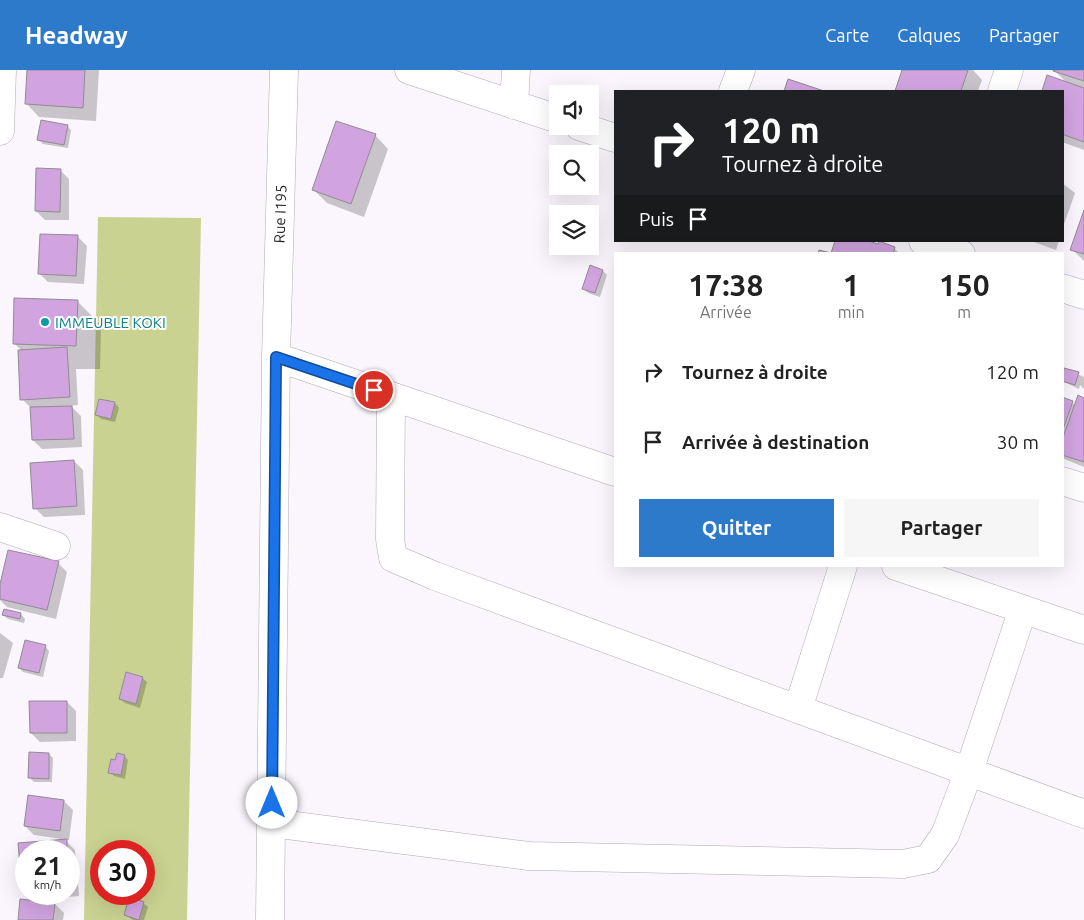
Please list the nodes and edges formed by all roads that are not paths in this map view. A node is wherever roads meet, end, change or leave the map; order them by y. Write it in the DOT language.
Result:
graph roads {
  1 [pos="2,70"];
  2 [pos="284,70"];
  3 [pos="409,70"];
  4 [pos="516,70"];
  5 [pos="741,70"];
  6 [pos="1009,70"];
  7 [pos="733,90"];
  8 [pos="1002,90"];
  9 [pos="514,105"];
  10 [pos="549,116"];
  11 [pos="0,131"];
  12 [pos="599,133"];
  13 [pos="614,138"];
  14 [pos="1064,289"];
  15 [pos="1084,296"];
  16 [pos="276,357"];
  17 [pos="391,396"];
  18 [pos="614,472"];
  19 [pos="1064,482"];
  20 [pos="1084,488"];
  21 [pos="0,527"];
  22 [pos="56,546"];
  23 [pos="843,567"];
  24 [pos="899,567"];
  25 [pos="1023,609"];
  26 [pos="1084,630"];
  27 [pos="798,708"];
  28 [pos="970,771"];
  29 [pos="1084,814"];
  30 [pos="272,823"];
  31 [pos="270,920"];
  1 -- 11 [label="street"];
  2 -- 16 [label="street, Rue I195"];
  3 -- 9 [label="street"];
  4 -- 9 [label="street"];
  5 -- 7 [label="street"];
  6 -- 8 [label="street"];
  9 -- 10 [label="street"];
  12 -- 13 [label="street"];
  14 -- 15 [label="street"];
  16 -- 17 [label="street"];
  16 -- 30 [label="street, Rue I195"];
  17 -- 18 [label="street"];
  17 -- 27 [label="street"];
  19 -- 20 [label="street"];
  21 -- 22 [label="street"];
  23 -- 27 [label="street"];
  24 -- 25 [label="street"];
  25 -- 26 [label="street"];
  25 -- 28 [label="street"];
  27 -- 28 [label="street"];
  28 -- 29 [label="street"];
  28 -- 30 [label="street"];
  30 -- 31 [label="street, Rue I195"];
}
